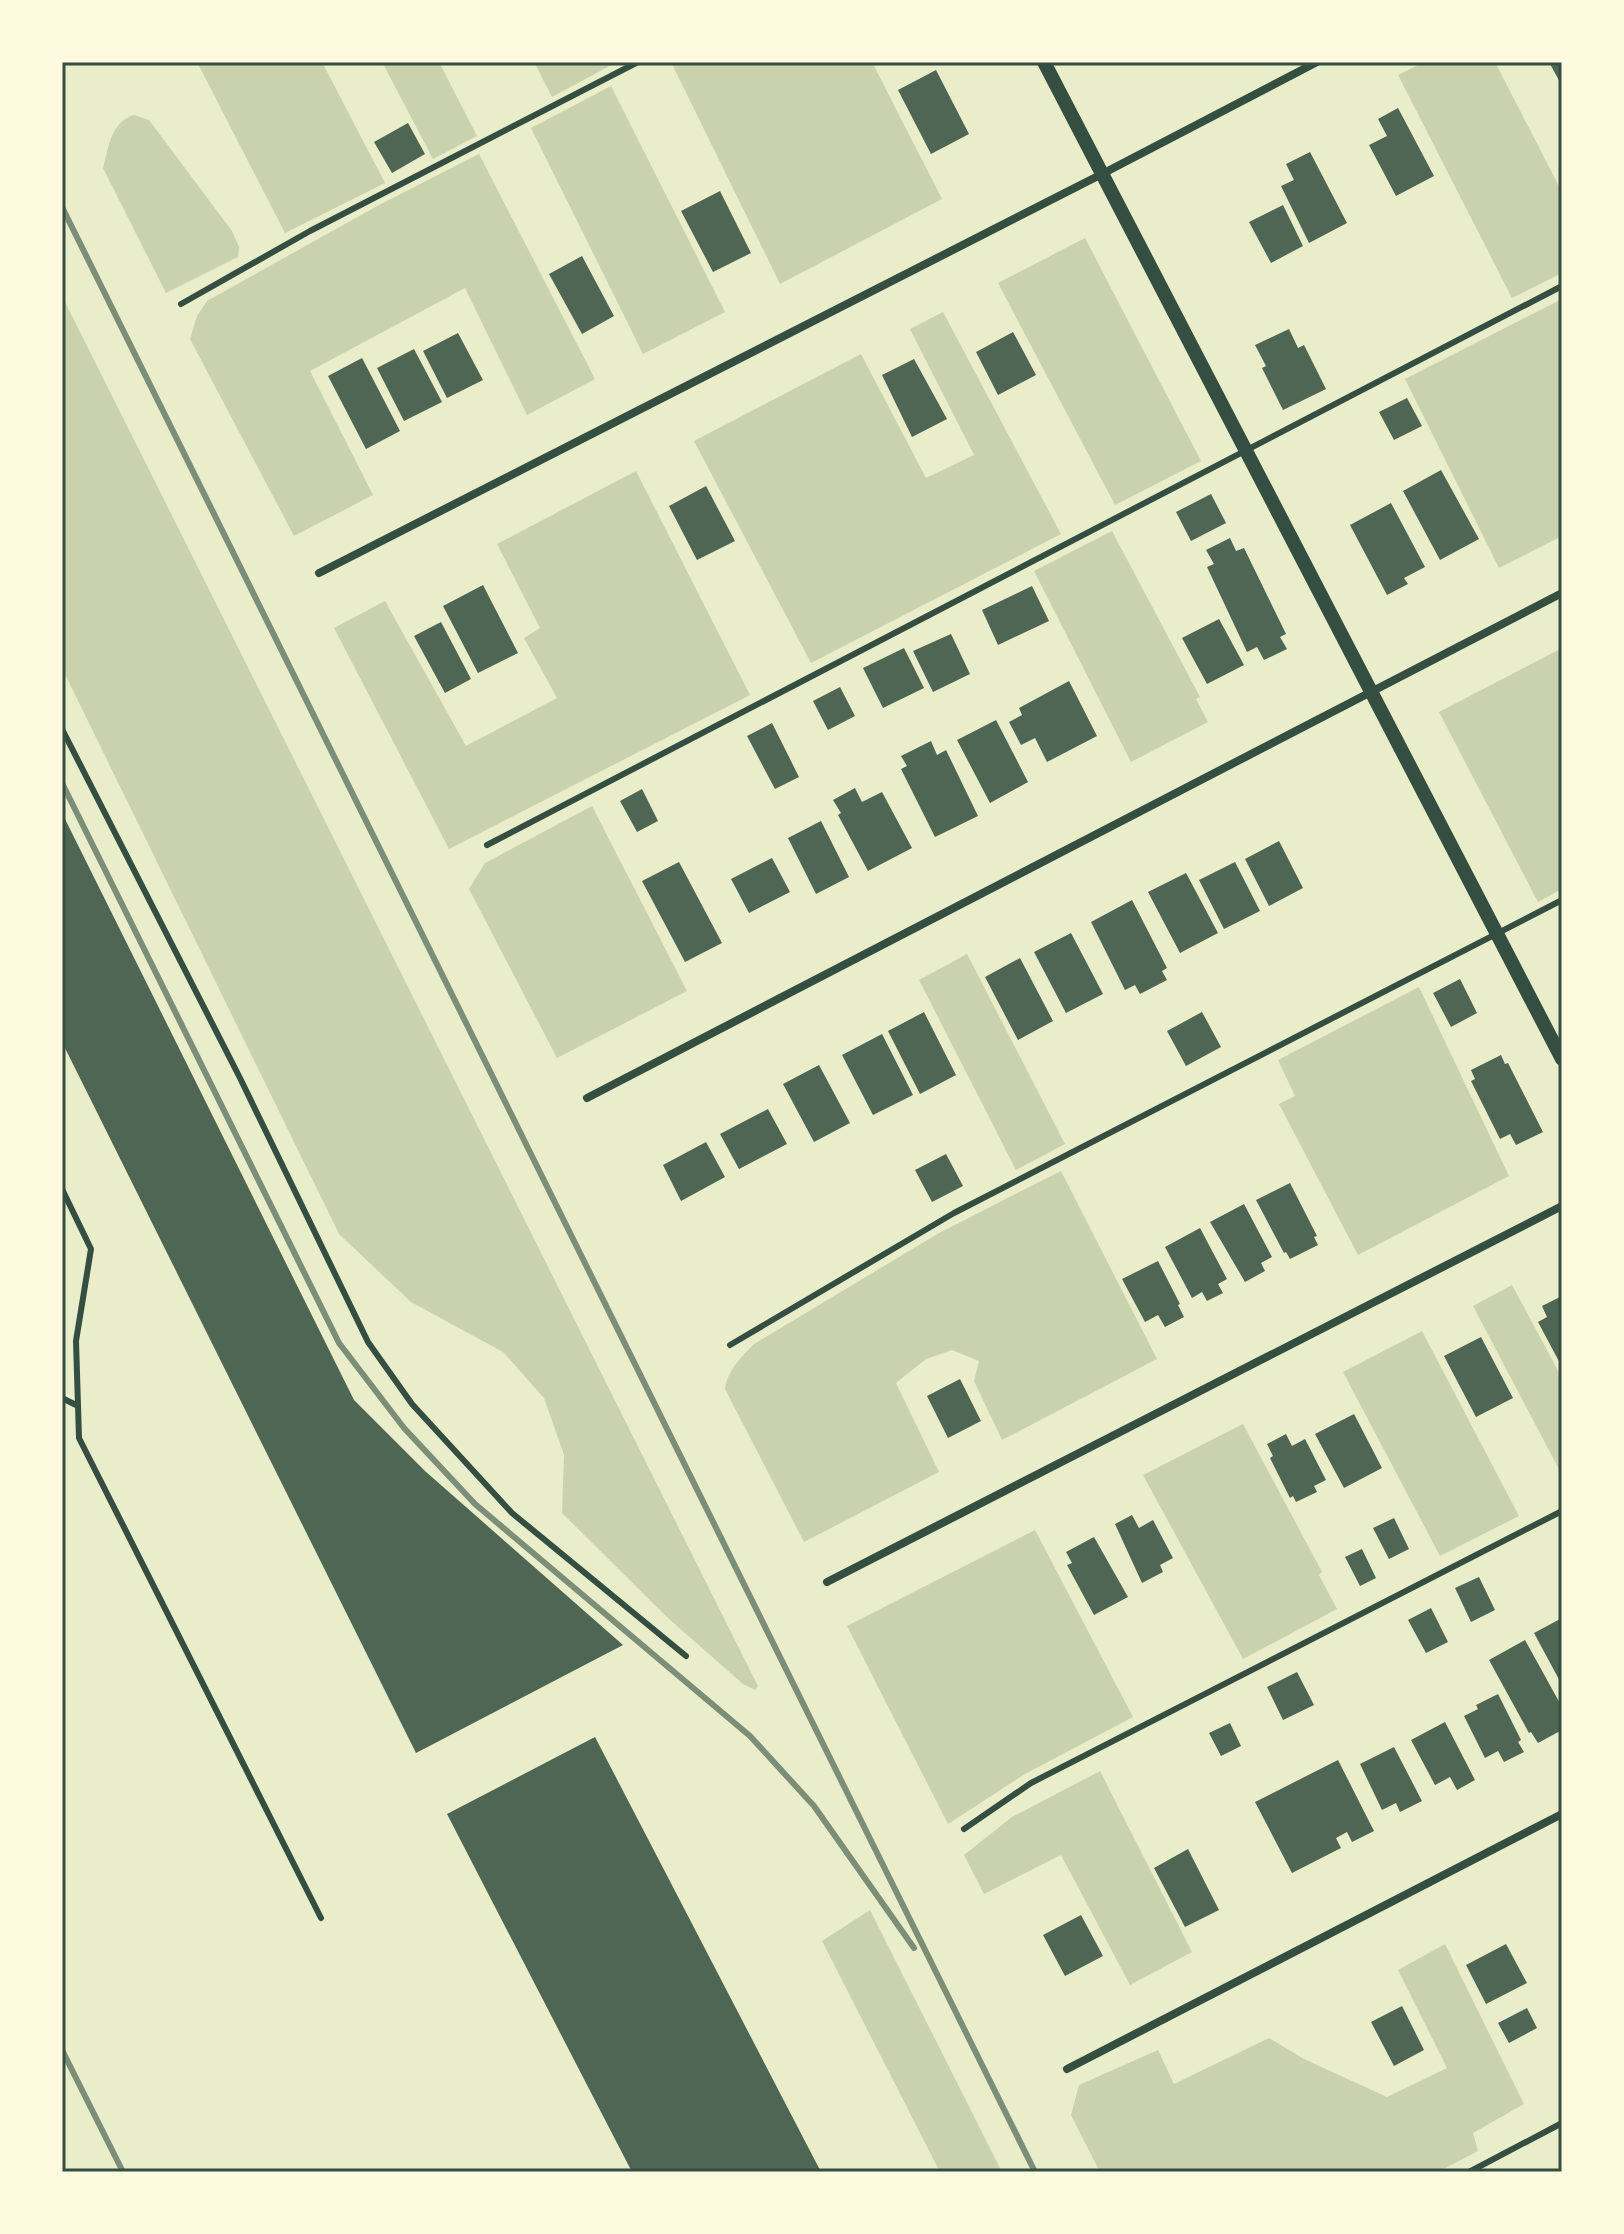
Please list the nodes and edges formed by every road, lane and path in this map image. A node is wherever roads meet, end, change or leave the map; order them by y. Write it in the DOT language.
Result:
graph roads {
  1 [pos="638,62"];
  2 [pos="1044,62"];
  3 [pos="1317,62"];
  4 [pos="1102,174"];
  5 [pos="1562,286"];
  6 [pos="181,304"];
  7 [pos="1247,452"];
  8 [pos="319,573"];
  9 [pos="1562,593"];
  10 [pos="1371,693"];
  11 [pos="62,729"];
  12 [pos="487,845"];
  13 [pos="1562,900"];
  14 [pos="1498,934"];
  15 [pos="1562,1059"];
  16 [pos="587,1098"];
  17 [pos="62,1189"];
  18 [pos="1562,1206"];
  19 [pos="730,1345"];
  20 [pos="62,1398"];
  21 [pos="78,1406"];
  22 [pos="1562,1511"];
  23 [pos="827,1582"];
  24 [pos="686,1656"];
  25 [pos="1562,1814"];
  26 [pos="964,1829"];
  27 [pos="321,1918"];
  28 [pos="1067,2069"];
  29 [pos="1562,2123"];
  30 [pos="1469,2172"];
  1 -- 6 [label="lane"];
  2 -- 4 [label="street"];
  3 -- 4 [label="street"];
  4 -- 7 [label="street"];
  4 -- 8 [label="street"];
  5 -- 7 [label="lane"];
  7 -- 10 [label="street"];
  7 -- 12 [label="lane"];
  9 -- 10 [label="street"];
  10 -- 14 [label="street"];
  10 -- 16 [label="street"];
  11 -- 24 [label="lane"];
  13 -- 14 [label="lane"];
  14 -- 15 [label="street"];
  14 -- 19 [label="lane"];
  17 -- 21 [label="lane"];
  18 -- 23 [label="street"];
  20 -- 21 [label="lane"];
  21 -- 27 [label="lane"];
  22 -- 26 [label="lane"];
  25 -- 28 [label="street"];
  29 -- 30 [label="lane"];
}
